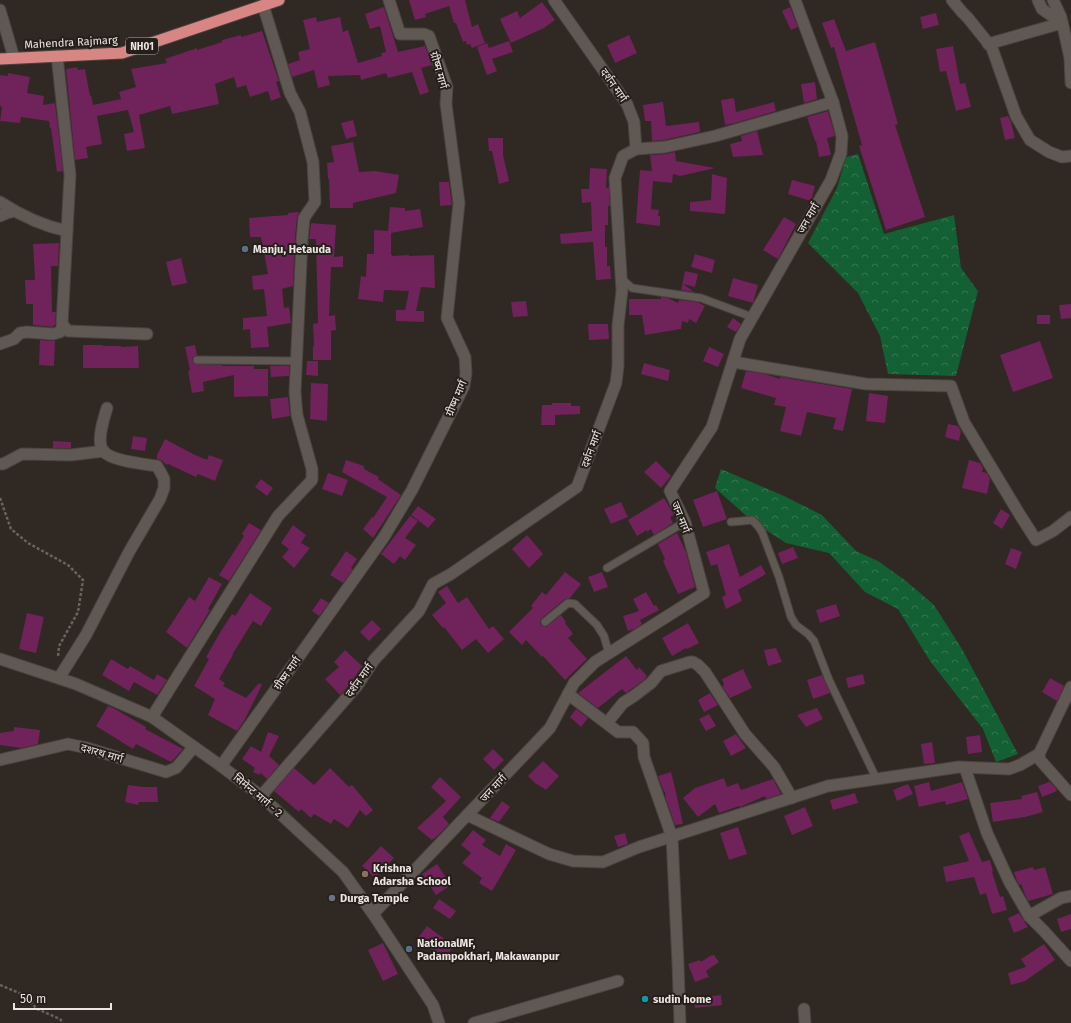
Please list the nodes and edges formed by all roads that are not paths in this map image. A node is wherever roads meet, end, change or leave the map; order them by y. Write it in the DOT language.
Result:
graph roads {
  1 [pos="279,0"];
  2 [pos="389,0"];
  3 [pos="554,0"];
  4 [pos="795,0"];
  5 [pos="952,0"];
  6 [pos="1038,0"];
  7 [pos="1053,0"];
  8 [pos="263,5"];
  9 [pos="0,10"];
  10 [pos="1062,23"];
  11 [pos="988,44"];
  12 [pos="57,56"];
  13 [pos="14,58"];
  14 [pos="0,59"];
  15 [pos="1071,82"];
  16 [pos="833,102"];
  17 [pos="636,150"];
  18 [pos="1071,156"];
  19 [pos="0,202"];
  20 [pos="15,211"];
  21 [pos="0,216"];
  22 [pos="67,231"];
  23 [pos="621,277"];
  24 [pos="752,317"];
  25 [pos="63,325"];
  26 [pos="147,334"];
  27 [pos="0,344"];
  28 [pos="197,360"];
  29 [pos="296,361"];
  30 [pos="733,362"];
  31 [pos="107,408"];
  32 [pos="104,451"];
  33 [pos="0,464"];
  34 [pos="1071,517"];
  35 [pos="685,522"];
  36 [pos="731,522"];
  37 [pos="607,568"];
  38 [pos="545,622"];
  39 [pos="609,654"];
  40 [pos="0,659"];
  41 [pos="62,675"];
  42 [pos="1071,687"];
  43 [pos="568,694"];
  44 [pos="152,717"];
  45 [pos="607,724"];
  46 [pos="194,747"];
  47 [pos="1039,754"];
  48 [pos="0,760"];
  49 [pos="222,766"];
  50 [pos="965,768"];
  51 [pos="876,778"];
  52 [pos="1071,795"];
  53 [pos="261,796"];
  54 [pos="792,798"];
  55 [pos="467,815"];
  56 [pos="672,836"];
  57 [pos="1071,896"];
  58 [pos="373,914"];
  59 [pos="1029,916"];
  60 [pos="1071,961"];
  61 [pos="618,981"];
  62 [pos="804,1009"];
  63 [pos="439,1023"];
  64 [pos="474,1023"];
  65 [pos="680,1023"];
  66 [pos="805,1023"];
  1 -- 8 [label="highway, Mahendra Rajmarg / NH01"];
  2 -- 49 [label="street, ग्रीष्म मार्ग"];
  3 -- 17 [label="street, दर्शन मार्ग"];
  4 -- 16 [label="street, जन मार्ग"];
  5 -- 11 [label="street"];
  6 -- 10 [label="street"];
  7 -- 10 [label="street"];
  8 -- 12 [label="highway, Mahendra Rajmarg / NH01"];
  8 -- 29 [label="street"];
  9 -- 13 [label="street"];
  10 -- 11 [label="street"];
  10 -- 15 [label="street"];
  11 -- 18 [label="street"];
  12 -- 13 [label="highway, Mahendra Rajmarg / NH01"];
  12 -- 22 [label="street"];
  13 -- 14 [label="highway, Mahendra Rajmarg / NH01"];
  16 -- 17 [label="street"];
  16 -- 24 [label="street, जन मार्ग"];
  17 -- 23 [label="street, दर्शन मार्ग"];
  19 -- 20 [label="street"];
  20 -- 21 [label="street"];
  20 -- 22 [label="street"];
  22 -- 25 [label="street"];
  23 -- 24 [label="lane"];
  23 -- 53 [label="street, दर्शन मार्ग"];
  24 -- 30 [label="street, जन मार्ग"];
  25 -- 26 [label="street"];
  25 -- 27 [label="street"];
  28 -- 29 [label="lane"];
  29 -- 44 [label="street"];
  30 -- 34 [label="street"];
  30 -- 35 [label="street, जन मार्ग"];
  31 -- 32 [label="street"];
  32 -- 33 [label="street"];
  32 -- 41 [label="street"];
  35 -- 37 [label="lane"];
  35 -- 39 [label="street, जन मार्ग"];
  36 -- 51 [label="lane"];
  38 -- 39 [label="lane"];
  39 -- 43 [label="street, जन मार्ग"];
  40 -- 41 [label="street, सिमेन्ट मार्ग - 2"];
  41 -- 44 [label="street, सिमेन्ट मार्ग - 2"];
  42 -- 47 [label="street"];
  43 -- 45 [label="street"];
  43 -- 55 [label="street, जन मार्ग"];
  44 -- 46 [label="street, सिमेन्ट मार्ग - 2"];
  45 -- 54 [label="street"];
  45 -- 56 [label="street"];
  46 -- 48 [label="street, दशरथ मार्ग"];
  46 -- 49 [label="street, सिमेन्ट मार्ग - 2"];
  47 -- 50 [label="street"];
  47 -- 52 [label="street"];
  49 -- 53 [label="street, सिमेन्ट मार्ग - 2"];
  50 -- 51 [label="street"];
  50 -- 59 [label="street"];
  51 -- 54 [label="street"];
  53 -- 58 [label="street, सिमेन्ट मार्ग - 2"];
  54 -- 56 [label="street"];
  55 -- 56 [label="street"];
  55 -- 58 [label="street, जन मार्ग"];
  56 -- 65 [label="street"];
  57 -- 59 [label="street"];
  58 -- 63 [label="street, सिमेन्ट मार्ग - 2"];
  59 -- 60 [label="street"];
  61 -- 64 [label="street"];
  62 -- 66 [label="street"];
}
